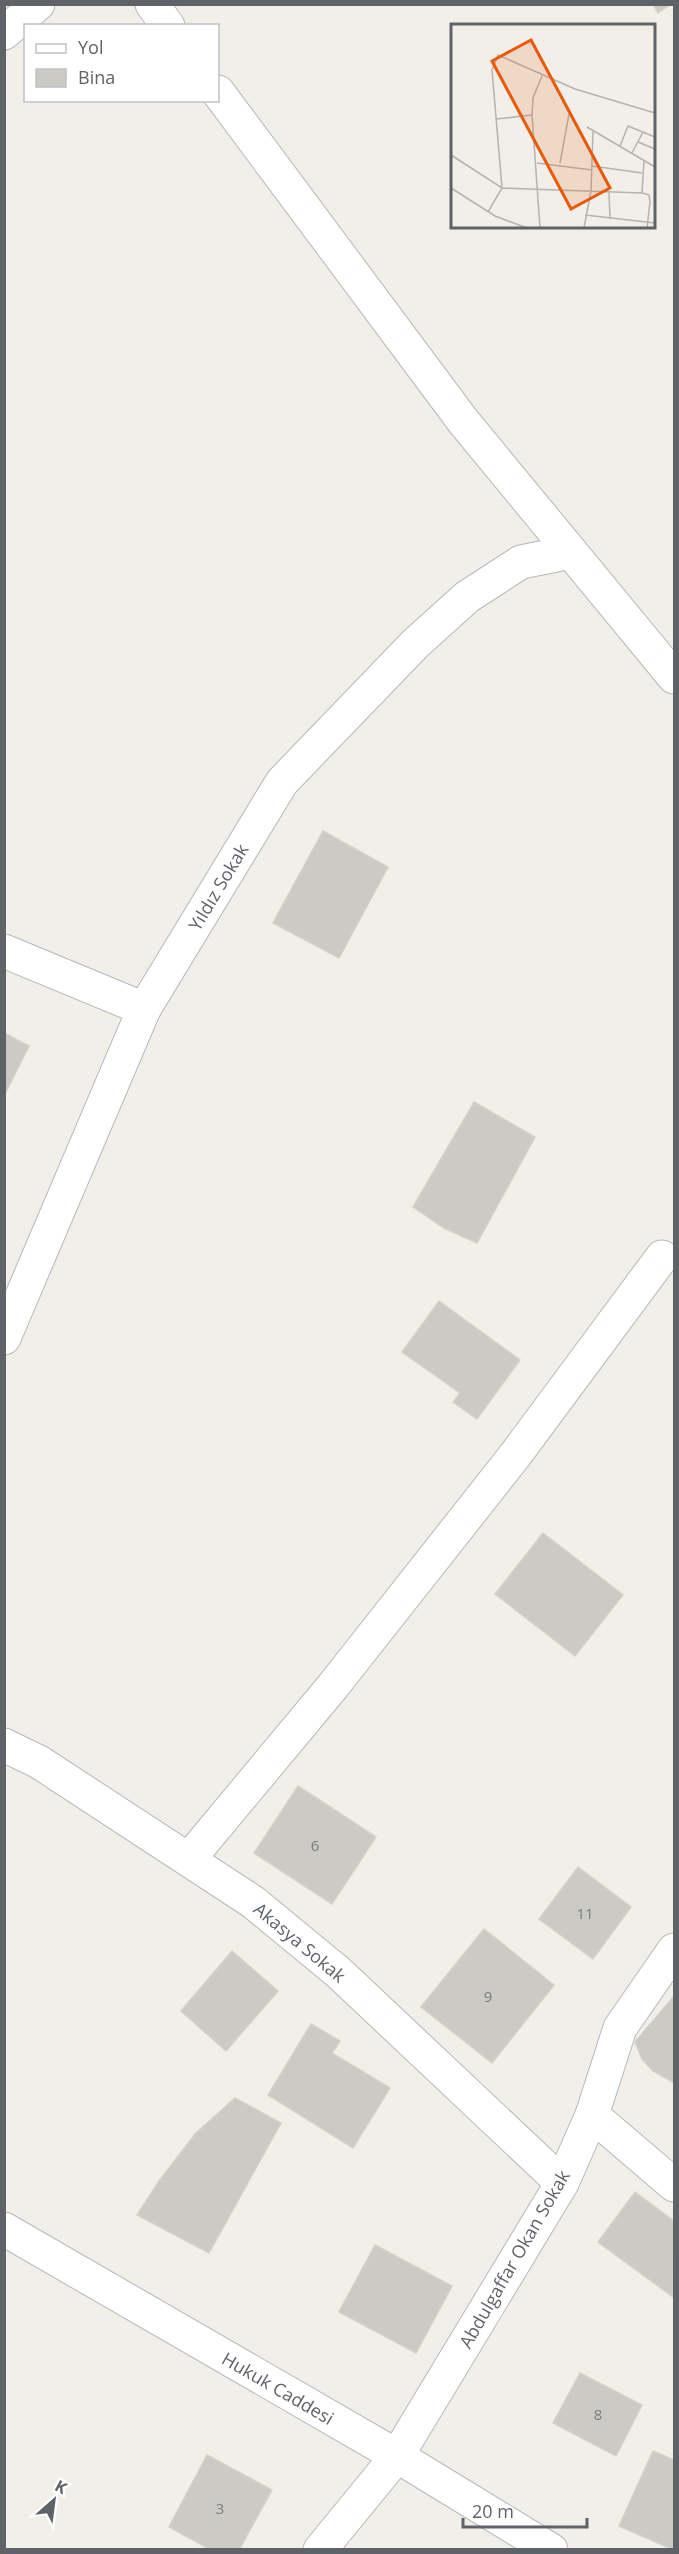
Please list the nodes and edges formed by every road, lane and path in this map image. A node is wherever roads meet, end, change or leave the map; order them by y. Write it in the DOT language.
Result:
graph roads {
  1 [pos="38,4"];
  2 [pos="152,4"];
  3 [pos="167,24"];
  4 [pos="4,33"];
  5 [pos="219,93"];
  6 [pos="571,552"];
  7 [pos="675,677"];
  8 [pos="4,951"];
  9 [pos="144,1009"];
  10 [pos="662,1257"];
  11 [pos="4,1338"];
  12 [pos="4,1745"];
  13 [pos="189,1859"];
  14 [pos="675,1950"];
  15 [pos="592,2115"];
  16 [pos="562,2183"];
  17 [pos="675,2185"];
  18 [pos="4,2229"];
  19 [pos="397,2456"];
  20 [pos="320,2550"];
  21 [pos="551,2550"];
  1 -- 4 [label="street"];
  2 -- 3 [label="street"];
  5 -- 6 [label="street"];
  6 -- 7 [label="street"];
  6 -- 9 [label="street, Yıldız Sokak"];
  8 -- 9 [label="street"];
  9 -- 11 [label="street, Yıldız Sokak"];
  10 -- 13 [label="street"];
  12 -- 13 [label="street, Akasya Sokak"];
  13 -- 16 [label="street, Akasya Sokak"];
  14 -- 15 [label="street, Abdulgaffar Okan Sokak"];
  15 -- 16 [label="street, Abdulgaffar Okan Sokak"];
  15 -- 17 [label="street"];
  16 -- 19 [label="street, Abdulgaffar Okan Sokak"];
  18 -- 19 [label="street, Hukuk Caddesi"];
  19 -- 20 [label="street, Abdulgaffar Okan Sokak"];
  19 -- 21 [label="street, Hukuk Caddesi"];
}
